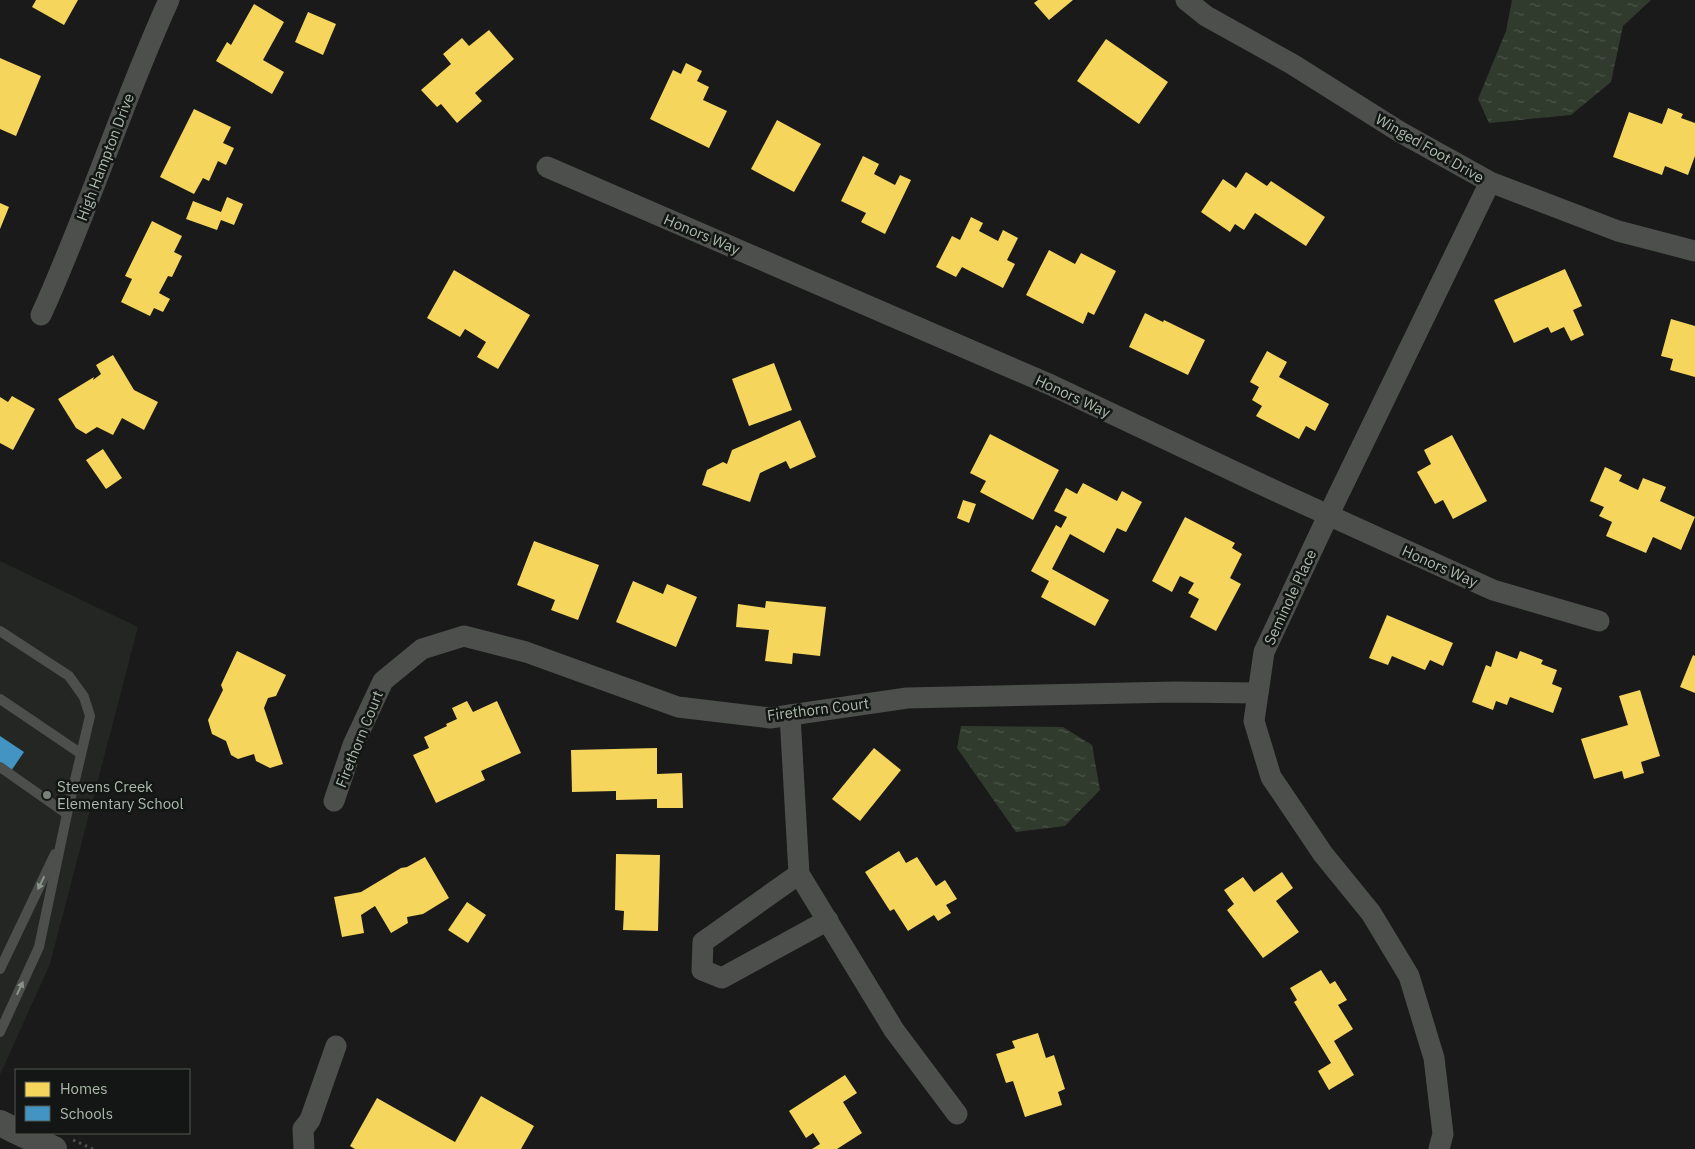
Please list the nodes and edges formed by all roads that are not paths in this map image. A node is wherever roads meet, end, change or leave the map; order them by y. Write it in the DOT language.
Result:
graph roads {
  1 [pos="169,0"];
  2 [pos="1186,0"];
  3 [pos="547,167"];
  4 [pos="1490,182"];
  5 [pos="1695,251"];
  6 [pos="41,315"];
  7 [pos="1328,516"];
  8 [pos="1600,621"];
  9 [pos="0,631"];
  10 [pos="1258,694"];
  11 [pos="0,699"];
  12 [pos="790,715"];
  13 [pos="80,753"];
  14 [pos="0,767"];
  15 [pos="334,801"];
  16 [pos="67,814"];
  17 [pos="62,839"];
  18 [pos="799,874"];
  19 [pos="828,920"];
  20 [pos="0,969"];
  21 [pos="2,1020"];
  22 [pos="0,1032"];
  23 [pos="336,1046"];
  24 [pos="957,1114"];
  25 [pos="0,1123"];
  26 [pos="15,1130"];
  27 [pos="24,1134"];
  28 [pos="61,1143"];
  29 [pos="304,1149"];
  30 [pos="1439,1149"];
  1 -- 6 [label="street, High Hampton Drive"];
  2 -- 4 [label="street, Winged Foot Drive"];
  3 -- 7 [label="street, Honors Way"];
  4 -- 5 [label="street, Winged Foot Drive"];
  4 -- 7 [label="street, Seminole Place"];
  7 -- 8 [label="street, Honors Way"];
  7 -- 10 [label="street, Seminole Place"];
  9 -- 13 [label="lane"];
  10 -- 12 [label="street, Firethorn Court"];
  10 -- 30 [label="street, Seminole Place"];
  11 -- 13 [label="lane"];
  12 -- 15 [label="street, Firethorn Court"];
  12 -- 18 [label="street"];
  13 -- 16 [label="lane"];
  14 -- 16 [label="lane"];
  16 -- 17 [label="lane"];
  17 -- 20 [label="lane, one-way"];
  21 -- 17 [label="lane, one-way"];
  18 -- 19 [label="street"];
  18 -- 19 [label="street"];
  19 -- 24 [label="street"];
  21 -- 22 [label="lane"];
  23 -- 29 [label="street"];
  25 -- 26 [label="street"];
  27 -- 28 [label="street"];
}
